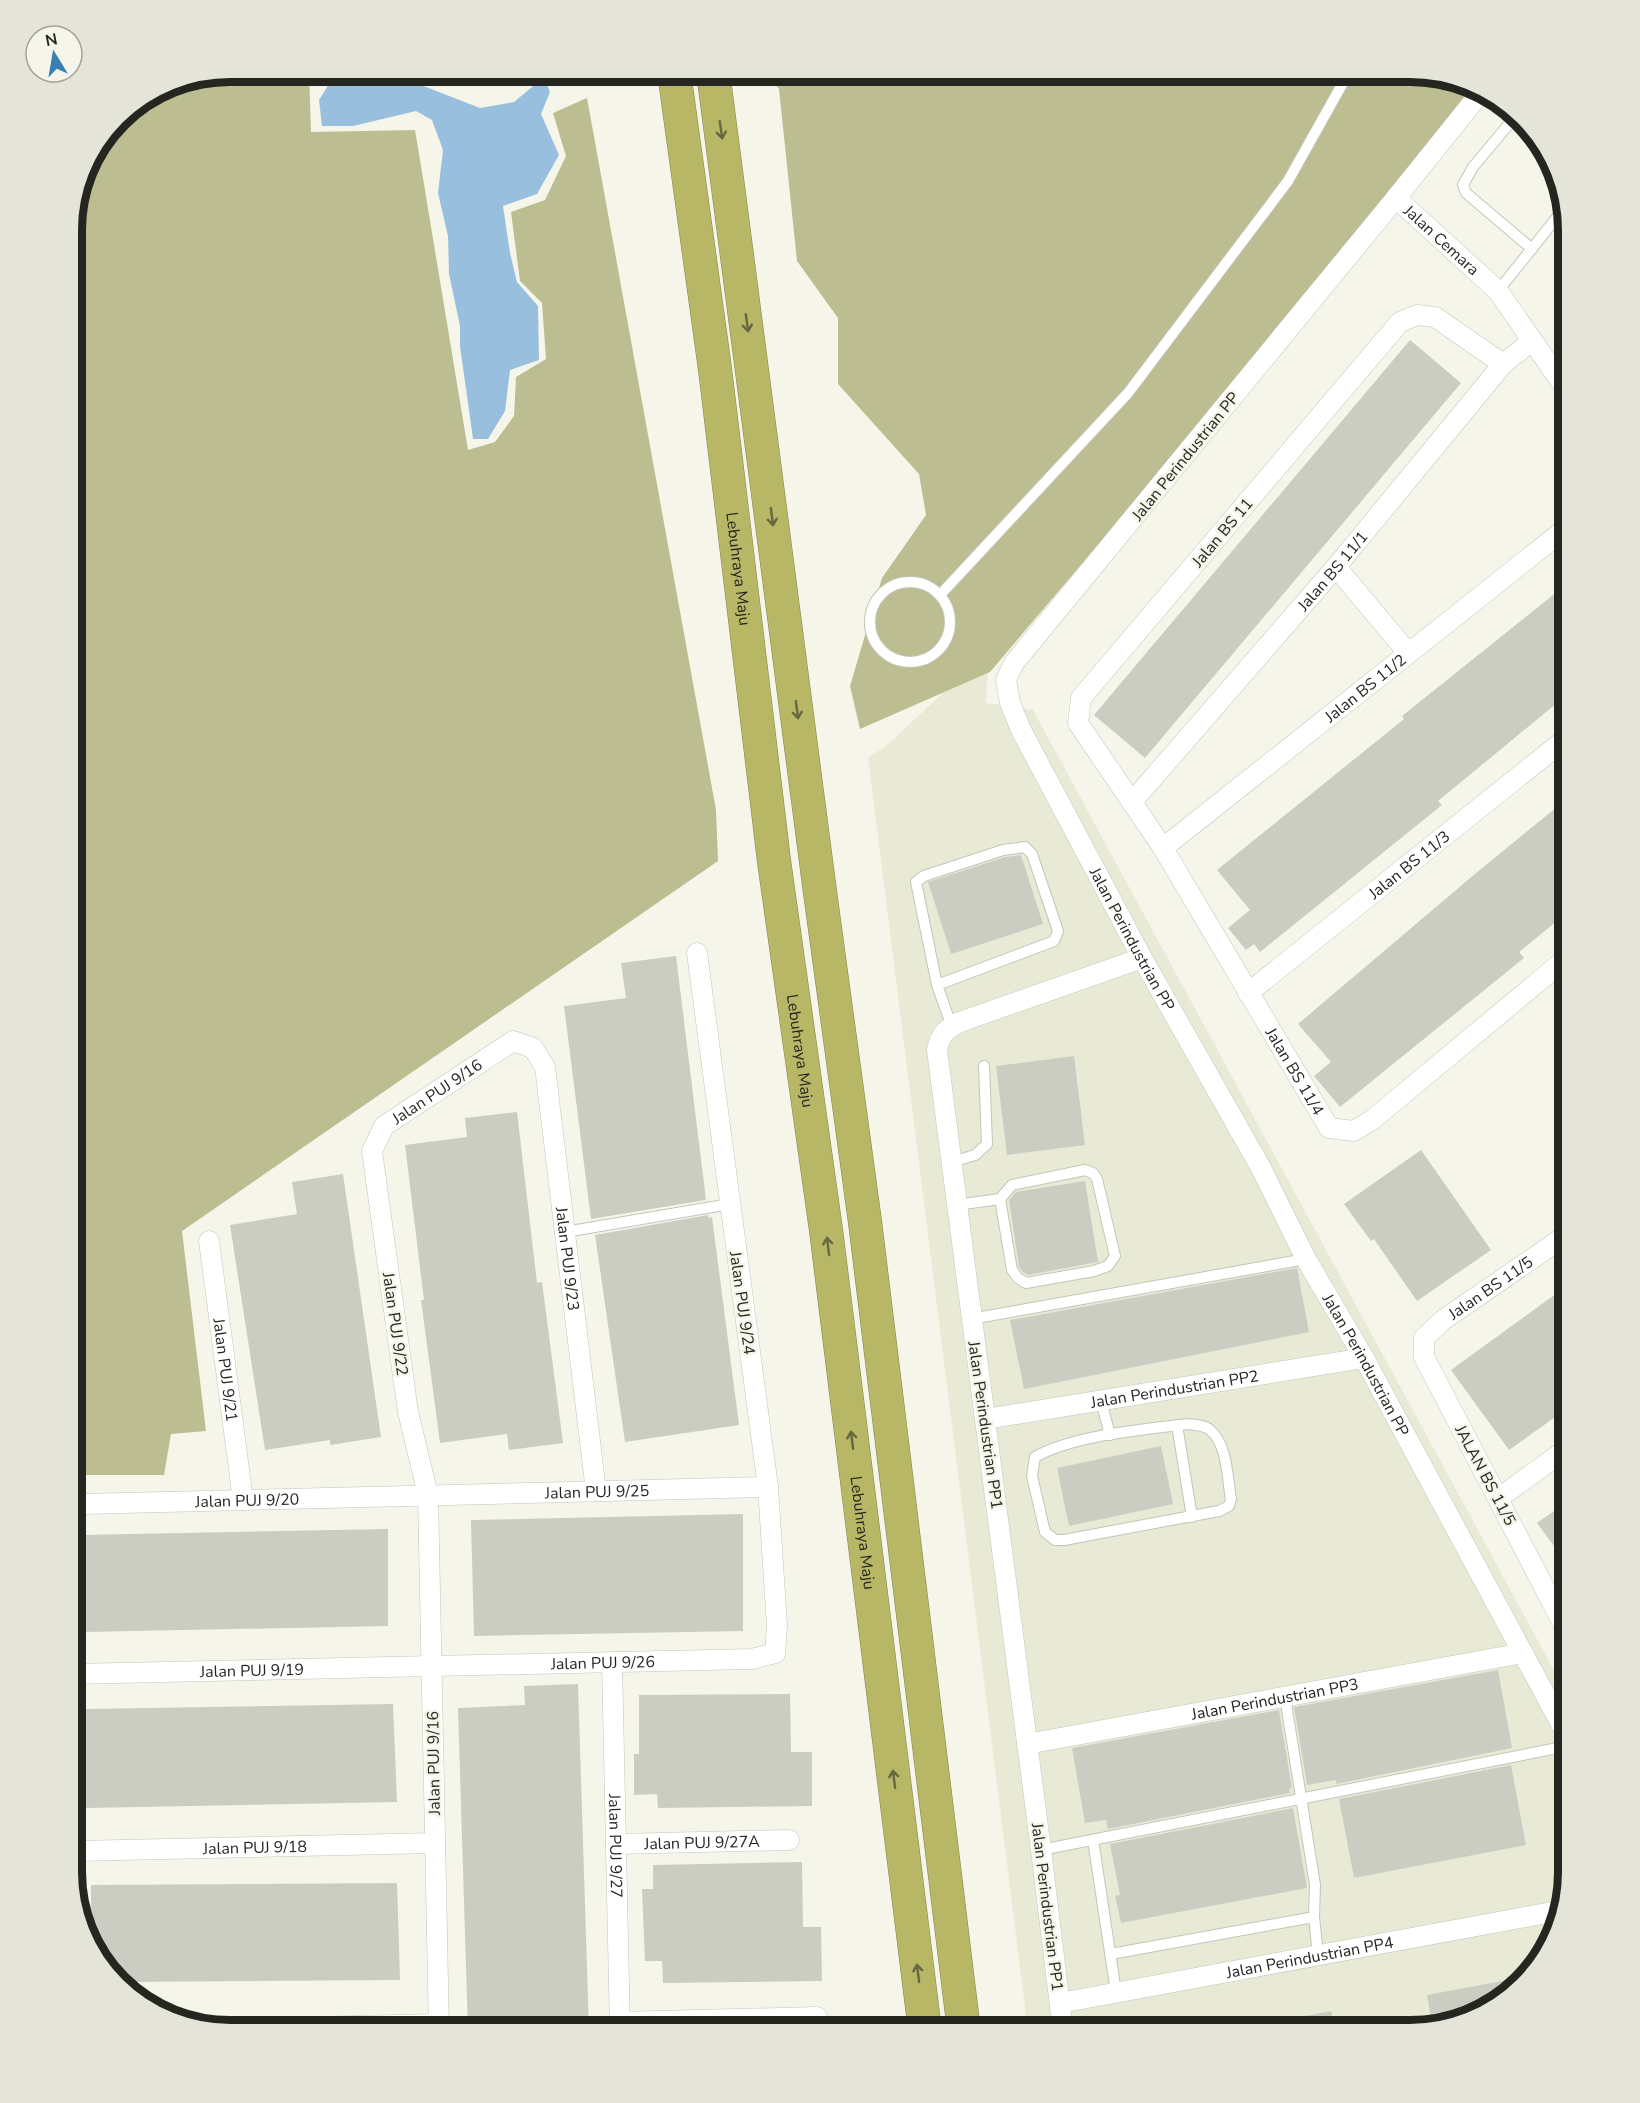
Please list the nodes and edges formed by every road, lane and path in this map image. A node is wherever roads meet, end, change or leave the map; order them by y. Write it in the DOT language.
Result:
graph roads {
  1 [pos="675,82"];
  2 [pos="714,82"];
  3 [pos="1343,83"];
  4 [pos="1476,98"];
  5 [pos="1510,123"];
  6 [pos="1396,198"];
  7 [pos="1557,218"];
  8 [pos="1532,249"];
  9 [pos="1498,291"];
  10 [pos="1532,341"];
  11 [pos="1503,364"];
  12 [pos="1558,378"];
  13 [pos="1558,535"];
  14 [pos="1336,567"];
  15 [pos="940,595"];
  16 [pos="1408,653"];
  17 [pos="1558,745"];
  18 [pos="1132,802"];
  19 [pos="1163,848"];
  20 [pos="697,953"];
  21 [pos="1142,958"];
  22 [pos="1558,965"];
  23 [pos="937,985"];
  24 [pos="1248,993"];
  25 [pos="952,1027"];
  26 [pos="513,1041"];
  27 [pos="984,1066"];
  28 [pos="372,1151"];
  29 [pos="952,1162"];
  30 [pos="1000,1199"];
  31 [pos="730,1204"];
  32 [pos="956,1205"];
  33 [pos="565,1232"];
  34 [pos="209,1241"];
  35 [pos="1558,1241"];
  36 [pos="1306,1259"];
  37 [pos="971,1319"];
  38 [pos="1443,1320"];
  39 [pos="1364,1358"];
  40 [pos="1101,1401"];
  41 [pos="985,1419"];
  42 [pos="1177,1425"];
  43 [pos="1110,1435"];
  44 [pos="1558,1455"];
  45 [pos="768,1487"];
  46 [pos="596,1491"];
  47 [pos="428,1495"];
  48 [pos="1499,1498"];
  49 [pos="243,1500"];
  50 [pos="82,1504"];
  51 [pos="1192,1517"];
  52 [pos="1558,1613"];
  53 [pos="774,1653"];
  54 [pos="1523,1653"];
  55 [pos="612,1662"];
  56 [pos="431,1666"];
  57 [pos="82,1674"];
  58 [pos="1285,1696"];
  59 [pos="1558,1718"];
  60 [pos="1027,1744"];
  61 [pos="1558,1748"];
  62 [pos="1300,1799"];
  63 [pos="789,1840"];
  64 [pos="1093,1840"];
  65 [pos="435,1843"];
  66 [pos="616,1844"];
  67 [pos="1041,1850"];
  68 [pos="82,1851"];
  69 [pos="1552,1912"];
  70 [pos="1314,1917"];
  71 [pos="1111,1954"];
  72 [pos="1318,1955"];
  73 [pos="1116,1992"];
  74 [pos="1060,2003"];
  75 [pos="817,2017"];
  76 [pos="439,2020"];
  77 [pos="620,2020"];
  78 [pos="751,2020"];
  79 [pos="924,2020"];
  80 [pos="963,2020"];
  81 [pos="1062,2020"];
  79 -- 1 [label="highway, Lebuhraya Maju, one-way"];
  2 -- 80 [label="highway, one-way"];
  3 -- 15 [label="lane"];
  4 -- 6 [label="street, Jalan Cemara"];
  5 -- 8 [label="lane"];
  6 -- 9 [label="street, Jalan Cemara"];
  6 -- 21 [label="street, Jalan Perindustrian PP"];
  7 -- 8 [label="lane"];
  8 -- 9 [label="lane"];
  9 -- 10 [label="street, Jalan Cemara"];
  10 -- 11 [label="street, Jalan BS 11/1"];
  10 -- 12 [label="street, Jalan Cemara"];
  11 -- 14 [label="street, Jalan BS 11/1"];
  11 -- 18 [label="street, Jalan BS 11"];
  13 -- 16 [label="street, Jalan BS 11/2"];
  14 -- 16 [label="street"];
  14 -- 18 [label="street, Jalan BS 11/1"];
  15 -- 15 [label="lane"];
  16 -- 19 [label="street, Jalan BS 11/2"];
  17 -- 24 [label="street, Jalan BS 11/3"];
  18 -- 19 [label="street, Jalan BS 11"];
  19 -- 24 [label="street, Jalan BS 11/4"];
  20 -- 31 [label="street, Jalan PUJ 9/24"];
  21 -- 25 [label="street"];
  21 -- 36 [label="street, Jalan Perindustrian PP"];
  22 -- 24 [label="street, Jalan BS 11/4"];
  23 -- 23 [label="lane"];
  23 -- 25 [label="lane"];
  25 -- 29 [label="street, Jalan Perindustrian PP1"];
  26 -- 28 [label="street, Jalan PUJ 9/16"];
  26 -- 33 [label="street, Jalan PUJ 9/23"];
  27 -- 29 [label="lane"];
  28 -- 47 [label="street, Jalan PUJ 9/22"];
  29 -- 32 [label="street, Jalan Perindustrian PP1"];
  30 -- 30 [label="lane"];
  30 -- 32 [label="lane"];
  31 -- 33 [label="lane"];
  31 -- 45 [label="street, Jalan PUJ 9/24"];
  32 -- 37 [label="street, Jalan Perindustrian PP1"];
  33 -- 46 [label="street, Jalan PUJ 9/23"];
  34 -- 49 [label="street, Jalan PUJ 9/21"];
  35 -- 38 [label="street, Jalan BS 11/5"];
  36 -- 37 [label="lane"];
  36 -- 39 [label="street, Jalan Perindustrian PP"];
  37 -- 41 [label="street, Jalan Perindustrian PP1"];
  38 -- 48 [label="street, JALAN BS 11/5"];
  39 -- 40 [label="street, Jalan Perindustrian PP2"];
  39 -- 54 [label="street, Jalan Perindustrian PP"];
  40 -- 41 [label="street, Jalan Perindustrian PP2"];
  40 -- 43 [label="lane"];
  41 -- 60 [label="street, Jalan Perindustrian PP1"];
  42 -- 43 [label="lane"];
  42 -- 51 [label="lane"];
  42 -- 51 [label="lane"];
  43 -- 51 [label="lane"];
  44 -- 48 [label="street"];
  45 -- 46 [label="street, Jalan PUJ 9/25"];
  45 -- 53 [label="street, Jalan PUJ 9/24"];
  46 -- 47 [label="street, Jalan PUJ 9/25"];
  47 -- 49 [label="street, Jalan PUJ 9/20"];
  47 -- 56 [label="street, Jalan PUJ 9/16"];
  48 -- 52 [label="street, JALAN BS 11/5"];
  49 -- 50 [label="street, Jalan PUJ 9/20"];
  53 -- 55 [label="street, Jalan PUJ 9/26"];
  54 -- 58 [label="street, Jalan Perindustrian PP3"];
  54 -- 59 [label="street, Jalan Perindustrian PP"];
  55 -- 56 [label="street, Jalan PUJ 9/26"];
  55 -- 66 [label="street, Jalan PUJ 9/27"];
  56 -- 57 [label="street, Jalan PUJ 9/19"];
  56 -- 65 [label="street, Jalan PUJ 9/16"];
  58 -- 60 [label="street, Jalan Perindustrian PP3"];
  58 -- 62 [label="lane"];
  60 -- 67 [label="street, Jalan Perindustrian PP1"];
  61 -- 62 [label="lane"];
  62 -- 64 [label="lane"];
  62 -- 70 [label="lane"];
  63 -- 66 [label="street, Jalan PUJ 9/27A"];
  64 -- 67 [label="lane"];
  64 -- 71 [label="lane"];
  65 -- 68 [label="street, Jalan PUJ 9/18"];
  65 -- 76 [label="street, Jalan PUJ 9/16"];
  66 -- 77 [label="street, Jalan PUJ 9/27"];
  67 -- 74 [label="street, Jalan Perindustrian PP1"];
  69 -- 72 [label="street, Jalan Perindustrian PP4"];
  70 -- 71 [label="lane"];
  70 -- 72 [label="lane"];
  71 -- 73 [label="lane"];
  72 -- 73 [label="street, Jalan Perindustrian PP4"];
  73 -- 74 [label="street, Jalan Perindustrian PP4"];
  74 -- 81 [label="street, Jalan Perindustrian PP1"];
  75 -- 78 [label="street"];
}
